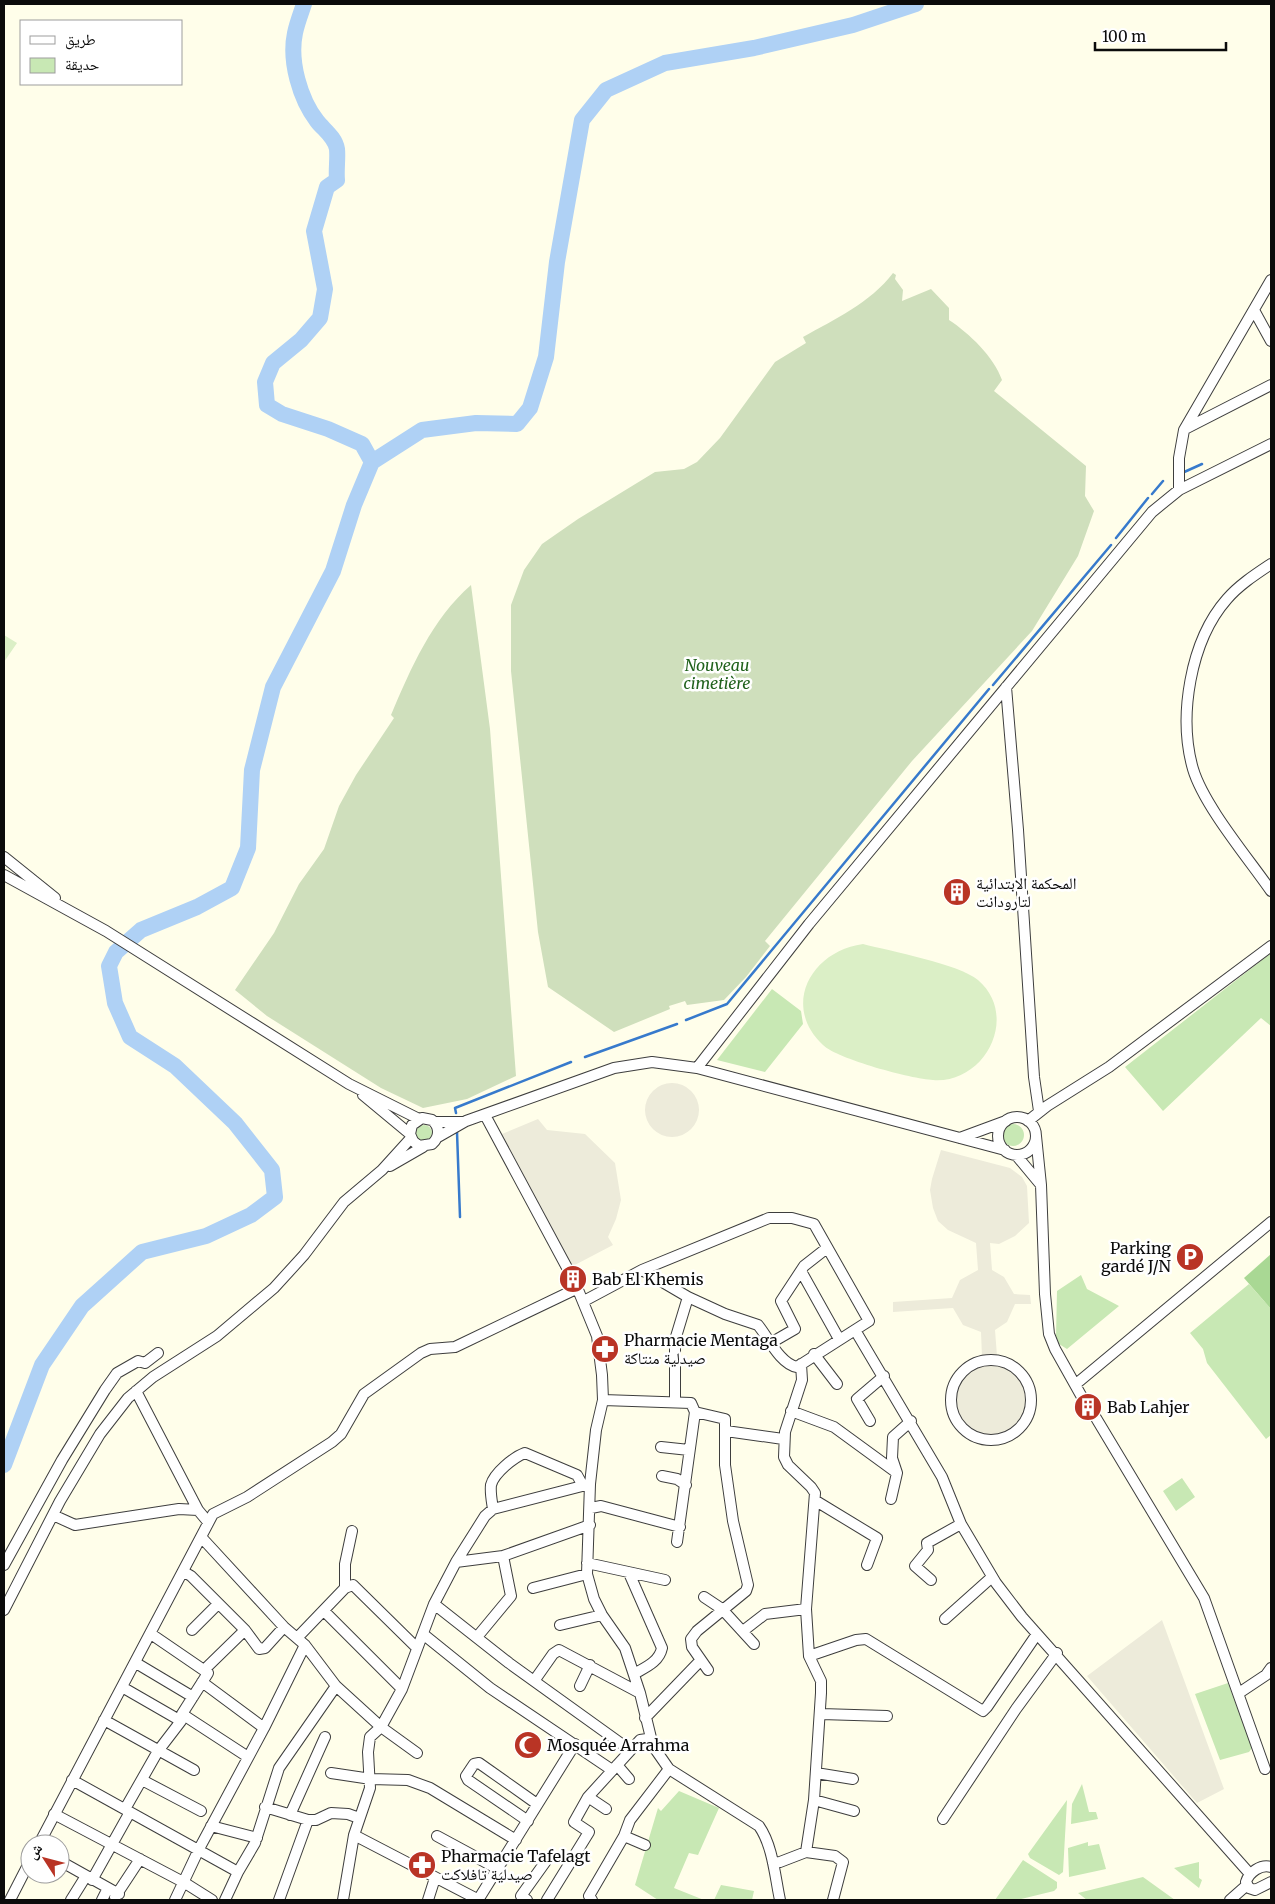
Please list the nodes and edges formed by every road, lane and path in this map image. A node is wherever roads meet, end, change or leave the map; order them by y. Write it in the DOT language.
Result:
graph roads {
  1 [pos="1271,280"];
  2 [pos="1254,312"];
  3 [pos="1269,330"];
  4 [pos="1271,342"];
  5 [pos="1271,385"];
  6 [pos="1184,430"];
  7 [pos="1271,444"];
  8 [pos="1179,490"];
  9 [pos="1271,564"];
  10 [pos="1006,687"];
  11 [pos="4,857"];
  12 [pos="4,875"];
  13 [pos="1271,892"];
  14 [pos="68,908"];
  15 [pos="1271,946"];
  16 [pos="697,1068"];
  17 [pos="348,1084"];
  18 [pos="1039,1111"];
  19 [pos="485,1115"];
  20 [pos="419,1119"];
  21 [pos="1009,1120"];
  22 [pos="466,1121"];
  23 [pos="1028,1121"];
  24 [pos="434,1122"];
  25 [pos="411,1136"];
  26 [pos="1036,1136"];
  27 [pos="438,1137"];
  28 [pos="960,1138"];
  29 [pos="423,1147"];
  30 [pos="1005,1150"];
  31 [pos="1016,1155"];
  32 [pos="382,1170"];
  33 [pos="1041,1185"];
  34 [pos="1271,1222"];
  35 [pos="828,1248"];
  36 [pos="642,1270"];
  37 [pos="801,1271"];
  38 [pos="575,1282"];
  39 [pos="688,1297"];
  40 [pos="584,1301"];
  41 [pos="855,1330"];
  42 [pos="839,1339"];
  43 [pos="769,1344"];
  44 [pos="158,1353"];
  45 [pos="814,1354"];
  46 [pos="801,1364"];
  47 [pos="884,1376"];
  48 [pos="837,1384"];
  49 [pos="1076,1384"];
  50 [pos="136,1391"];
  51 [pos="603,1400"];
  52 [pos="675,1402"];
  53 [pos="791,1411"];
  54 [pos="695,1412"];
  55 [pos="953,1415"];
  56 [pos="870,1421"];
  57 [pos="911,1422"];
  58 [pos="726,1431"];
  59 [pos="783,1439"];
  60 [pos="661,1447"];
  61 [pos="689,1450"];
  62 [pos="896,1473"];
  63 [pos="662,1476"];
  64 [pos="587,1485"];
  65 [pos="686,1485"];
  66 [pos="891,1499"];
  67 [pos="816,1501"];
  68 [pos="591,1508"];
  69 [pos="493,1509"];
  70 [pos="198,1510"];
  71 [pos="53,1515"];
  72 [pos="208,1522"];
  73 [pos="961,1524"];
  74 [pos="590,1525"];
  75 [pos="680,1528"];
  76 [pos="352,1531"];
  77 [pos="202,1538"];
  78 [pos="676,1542"];
  79 [pos="503,1556"];
  80 [pos="456,1562"];
  81 [pos="4,1565"];
  82 [pos="867,1565"];
  83 [pos="587,1569"];
  84 [pos="184,1572"];
  85 [pos="629,1573"];
  86 [pos="992,1577"];
  87 [pos="666,1580"];
  88 [pos="931,1580"];
  89 [pos="345,1588"];
  90 [pos="533,1588"];
  91 [pos="704,1597"];
  92 [pos="218,1604"];
  93 [pos="434,1604"];
  94 [pos="722,1609"];
  95 [pos="806,1609"];
  96 [pos="4,1610"];
  97 [pos="324,1611"];
  98 [pos="602,1615"];
  99 [pos="945,1619"];
  100 [pos="560,1625"];
  101 [pos="284,1627"];
  102 [pos="192,1630"];
  103 [pos="245,1630"];
  104 [pos="743,1631"];
  105 [pos="151,1634"];
  106 [pos="423,1634"];
  107 [pos="1037,1634"];
  108 [pos="476,1637"];
  109 [pos="301,1642"];
  110 [pos="754,1644"];
  111 [pos="417,1648"];
  112 [pos="1057,1653"];
  113 [pos="809,1656"];
  114 [pos="700,1661"];
  115 [pos="136,1663"];
  116 [pos="590,1665"];
  117 [pos="1271,1668"];
  118 [pos="204,1670"];
  119 [pos="708,1670"];
  120 [pos="634,1674"];
  121 [pos="534,1681"];
  122 [pos="202,1682"];
  123 [pos="336,1686"];
  124 [pos="580,1686"];
  125 [pos="122,1687"];
  126 [pos="402,1689"];
  127 [pos="640,1693"];
  128 [pos="1239,1693"];
  129 [pos="193,1697"];
  130 [pos="821,1714"];
  131 [pos="887,1716"];
  132 [pos="182,1717"];
  133 [pos="645,1718"];
  134 [pos="104,1720"];
  135 [pos="381,1727"];
  136 [pos="264,1728"];
  137 [pos="325,1737"];
  138 [pos="575,1744"];
  139 [pos="653,1746"];
  140 [pos="630,1750"];
  141 [pos="158,1751"];
  142 [pos="418,1753"];
  143 [pos="248,1758"];
  144 [pos="614,1767"];
  145 [pos="669,1769"];
  146 [pos="194,1770"];
  147 [pos="1265,1770"];
  148 [pos="331,1773"];
  149 [pos="816,1773"];
  150 [pos="371,1779"];
  151 [pos="629,1779"];
  152 [pos="853,1779"];
  153 [pos="72,1780"];
  154 [pos="142,1780"];
  155 [pos="588,1797"];
  156 [pos="814,1800"];
  157 [pos="537,1804"];
  158 [pos="265,1807"];
  159 [pos="606,1809"];
  160 [pos="127,1811"];
  161 [pos="201,1811"];
  162 [pos="854,1811"];
  163 [pos="54,1814"];
  164 [pos="290,1815"];
  165 [pos="359,1818"];
  166 [pos="308,1820"];
  167 [pos="943,1820"];
  168 [pos="528,1821"];
  169 [pos="211,1826"];
  170 [pos="44,1834"];
  171 [pos="354,1835"];
  172 [pos="437,1836"];
  173 [pos="624,1836"];
  174 [pos="257,1838"];
  175 [pos="516,1840"];
  176 [pos="645,1844"];
  177 [pos="112,1845"];
  178 [pos="199,1849"];
  179 [pos="806,1852"];
  180 [pos="140,1859"];
  181 [pos="546,1861"];
  182 [pos="772,1863"];
  183 [pos="1271,1866"];
  184 [pos="70,1867"];
  185 [pos="498,1869"];
  186 [pos="238,1872"];
  187 [pos="1250,1874"];
  188 [pos="89,1878"];
  189 [pos="435,1878"];
  190 [pos="20,1880"];
  191 [pos="185,1883"];
  192 [pos="1271,1883"];
  193 [pos="1247,1885"];
  194 [pos="108,1888"];
  195 [pos="118,1897"];
  196 [pos="10,1900"];
  197 [pos="71,1900"];
  198 [pos="102,1900"];
  199 [pos="176,1900"];
  200 [pos="212,1900"];
  201 [pos="225,1900"];
  202 [pos="279,1900"];
  203 [pos="343,1900"];
  204 [pos="428,1900"];
  205 [pos="478,1900"];
  206 [pos="527,1900"];
  207 [pos="547,1900"];
  208 [pos="592,1900"];
  209 [pos="780,1900"];
  210 [pos="834,1900"];
  211 [pos="1230,1900"];
  1 -- 2 [label="street"];
  2 -- 3 [label="street"];
  2 -- 6 [label="street"];
  3 -- 4 [label="street"];
  5 -- 6 [label="street"];
  6 -- 8 [label="street"];
  7 -- 8 [label="street"];
  8 -- 10 [label="street"];
  9 -- 13 [label="street"];
  10 -- 16 [label="street"];
  10 -- 18 [label="street"];
  11 -- 14 [label="street"];
  12 -- 14 [label="street"];
  14 -- 17 [label="street"];
  15 -- 18 [label="street"];
  16 -- 19 [label="street"];
  16 -- 28 [label="street"];
  17 -- 20 [label="street"];
  17 -- 25 [label="street"];
  18 -- 23 [label="street"];
  19 -- 22 [label="street"];
  19 -- 38 [label="street"];
  20 -- 24 [label="street"];
  20 -- 25 [label="street"];
  21 -- 23 [label="street"];
  21 -- 28 [label="street"];
  21 -- 30 [label="street"];
  22 -- 24 [label="street"];
  22 -- 27 [label="street"];
  23 -- 26 [label="street"];
  24 -- 27 [label="street"];
  25 -- 29 [label="street"];
  25 -- 32 [label="street"];
  26 -- 31 [label="street"];
  26 -- 33 [label="street"];
  27 -- 29 [label="street"];
  28 -- 30 [label="street"];
  29 -- 32 [label="street"];
  30 -- 31 [label="street"];
  31 -- 33 [label="street"];
  32 -- 50 [label="street"];
  33 -- 49 [label="street"];
  34 -- 49 [label="street"];
  35 -- 36 [label="street"];
  35 -- 37 [label="street"];
  35 -- 41 [label="street"];
  36 -- 39 [label="street"];
  36 -- 40 [label="street"];
  37 -- 42 [label="street"];
  37 -- 43 [label="street"];
  38 -- 40 [label="street"];
  38 -- 72 [label="street"];
  39 -- 43 [label="street"];
  39 -- 52 [label="street"];
  40 -- 51 [label="street"];
  41 -- 42 [label="street"];
  41 -- 47 [label="street"];
  42 -- 45 [label="street"];
  43 -- 46 [label="street"];
  44 -- 81 [label="street"];
  45 -- 46 [label="street"];
  45 -- 48 [label="street"];
  46 -- 53 [label="street"];
  47 -- 56 [label="street"];
  47 -- 57 [label="street"];
  49 -- 128 [label="street"];
  50 -- 70 [label="street"];
  50 -- 71 [label="street"];
  51 -- 52 [label="street"];
  51 -- 64 [label="street"];
  52 -- 54 [label="street"];
  53 -- 59 [label="street"];
  53 -- 62 [label="street"];
  54 -- 58 [label="street"];
  54 -- 61 [label="street"];
  55 -- 55 [label="street"];
  57 -- 62 [label="street"];
  57 -- 73 [label="street"];
  58 -- 59 [label="street"];
  58 -- 94 [label="street"];
  59 -- 67 [label="street"];
  60 -- 61 [label="street"];
  61 -- 65 [label="street"];
  62 -- 66 [label="street"];
  63 -- 65 [label="street"];
  64 -- 68 [label="street"];
  64 -- 69 [label="street"];
  64 -- 69 [label="street"];
  65 -- 75 [label="street"];
  67 -- 82 [label="street"];
  67 -- 95 [label="street"];
  68 -- 74 [label="street"];
  68 -- 75 [label="street"];
  69 -- 80 [label="street"];
  70 -- 71 [label="street"];
  70 -- 72 [label="street"];
  71 -- 96 [label="street"];
  72 -- 77 [label="street"];
  73 -- 86 [label="street"];
  73 -- 88 [label="street"];
  74 -- 79 [label="street"];
  74 -- 83 [label="street"];
  75 -- 78 [label="street"];
  76 -- 89 [label="street"];
  77 -- 84 [label="street"];
  77 -- 101 [label="street"];
  79 -- 80 [label="street"];
  79 -- 108 [label="street"];
  80 -- 93 [label="street"];
  83 -- 85 [label="street"];
  83 -- 90 [label="street"];
  83 -- 98 [label="street"];
  84 -- 92 [label="street"];
  84 -- 105 [label="street"];
  85 -- 87 [label="street"];
  85 -- 120 [label="street"];
  86 -- 99 [label="street"];
  86 -- 107 [label="street"];
  89 -- 97 [label="street"];
  89 -- 111 [label="street"];
  91 -- 94 [label="street"];
  92 -- 102 [label="street"];
  92 -- 103 [label="street"];
  93 -- 106 [label="street"];
  93 -- 108 [label="street"];
  94 -- 104 [label="street"];
  94 -- 114 [label="street"];
  95 -- 104 [label="street"];
  95 -- 113 [label="street"];
  97 -- 109 [label="street"];
  97 -- 126 [label="street"];
  98 -- 100 [label="street"];
  98 -- 120 [label="street"];
  101 -- 103 [label="street"];
  101 -- 109 [label="street"];
  103 -- 118 [label="street"];
  104 -- 110 [label="street"];
  105 -- 115 [label="street"];
  105 -- 118 [label="street"];
  106 -- 111 [label="street"];
  106 -- 138 [label="street"];
  107 -- 112 [label="street"];
  107 -- 113 [label="street"];
  108 -- 121 [label="street"];
  109 -- 123 [label="street"];
  109 -- 136 [label="street"];
  111 -- 126 [label="street"];
  112 -- 167 [label="street"];
  112 -- 187 [label="street"];
  113 -- 130 [label="street"];
  114 -- 119 [label="street"];
  114 -- 133 [label="street"];
  115 -- 125 [label="street"];
  115 -- 129 [label="street"];
  116 -- 121 [label="street"];
  116 -- 124 [label="street"];
  116 -- 127 [label="street"];
  117 -- 128 [label="street"];
  118 -- 122 [label="street"];
  120 -- 127 [label="street"];
  121 -- 140 [label="street"];
  122 -- 129 [label="street"];
  122 -- 136 [label="street"];
  123 -- 135 [label="street"];
  123 -- 158 [label="street"];
  125 -- 132 [label="street"];
  125 -- 134 [label="street"];
  126 -- 135 [label="street"];
  127 -- 133 [label="street"];
  128 -- 147 [label="street"];
  129 -- 132 [label="street"];
  130 -- 131 [label="street"];
  130 -- 149 [label="street"];
  132 -- 141 [label="street"];
  132 -- 143 [label="street"];
  133 -- 139 [label="street"];
  134 -- 141 [label="street"];
  134 -- 153 [label="street"];
  135 -- 142 [label="street"];
  135 -- 150 [label="street"];
  136 -- 143 [label="street"];
  137 -- 164 [label="street"];
  138 -- 144 [label="street"];
  138 -- 157 [label="street"];
  139 -- 140 [label="street"];
  139 -- 145 [label="street"];
  140 -- 144 [label="street"];
  141 -- 146 [label="street"];
  141 -- 154 [label="street"];
  143 -- 169 [label="street"];
  144 -- 151 [label="street"];
  144 -- 155 [label="street"];
  145 -- 173 [label="street"];
  145 -- 182 [label="street"];
  148 -- 150 [label="street"];
  149 -- 152 [label="street"];
  149 -- 156 [label="street"];
  150 -- 165 [label="street"];
  150 -- 175 [label="street"];
  153 -- 160 [label="street"];
  153 -- 163 [label="street"];
  154 -- 160 [label="street"];
  154 -- 161 [label="street"];
  155 -- 159 [label="street"];
  155 -- 207 [label="street"];
  156 -- 162 [label="street"];
  156 -- 179 [label="street"];
  157 -- 168 [label="street"];
  157 -- 168 [label="street"];
  158 -- 164 [label="street"];
  158 -- 174 [label="street"];
  160 -- 177 [label="street"];
  160 -- 178 [label="street"];
  163 -- 170 [label="street"];
  163 -- 177 [label="street"];
  164 -- 166 [label="street"];
  165 -- 166 [label="street"];
  165 -- 171 [label="street"];
  166 -- 202 [label="street"];
  168 -- 175 [label="street"];
  169 -- 174 [label="street"];
  169 -- 178 [label="street"];
  171 -- 189 [label="street"];
  171 -- 203 [label="street"];
  172 -- 185 [label="street"];
  173 -- 176 [label="street"];
  173 -- 208 [label="street"];
  174 -- 186 [label="street"];
  175 -- 185 [label="street"];
  177 -- 180 [label="street"];
  177 -- 188 [label="street"];
  178 -- 186 [label="street"];
  178 -- 191 [label="street"];
  179 -- 182 [label="street"];
  179 -- 210 [label="street"];
  180 -- 191 [label="street"];
  180 -- 195 [label="street"];
  181 -- 206 [label="street"];
  182 -- 209 [label="street"];
  183 -- 187 [label="street"];
  184 -- 188 [label="street"];
  185 -- 205 [label="street"];
  186 -- 201 [label="street"];
  187 -- 193 [label="street"];
  188 -- 194 [label="street"];
  188 -- 197 [label="street"];
  189 -- 204 [label="street"];
  189 -- 205 [label="street"];
  190 -- 196 [label="street"];
  191 -- 199 [label="street"];
  191 -- 200 [label="street"];
  192 -- 193 [label="street"];
  193 -- 211 [label="street"];
  194 -- 195 [label="street"];
  194 -- 198 [label="street"];
}
